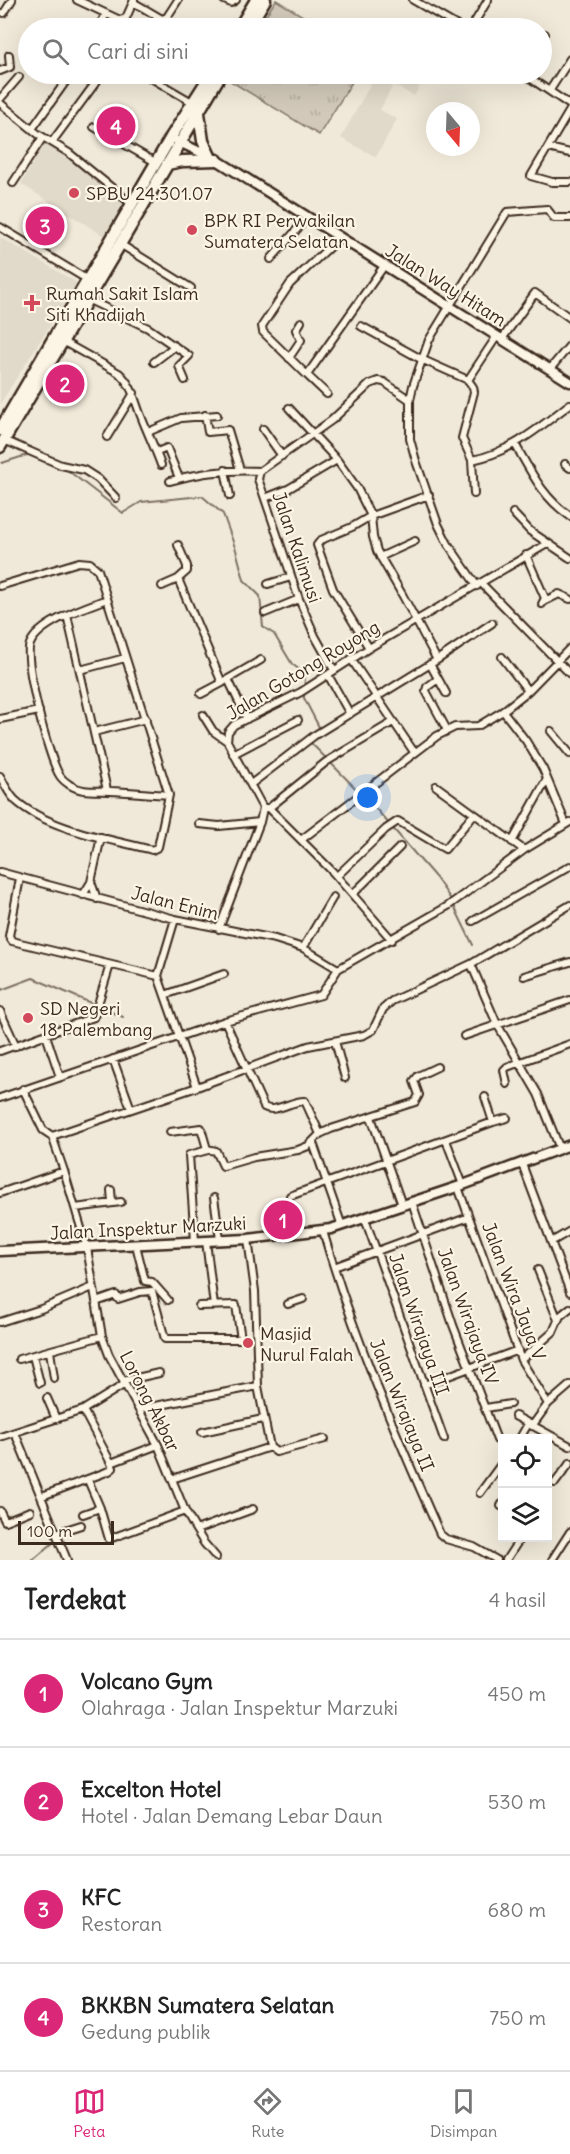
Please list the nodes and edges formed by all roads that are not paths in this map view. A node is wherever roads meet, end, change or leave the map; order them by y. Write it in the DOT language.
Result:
graph roads {
  1 [pos="12,0"];
  2 [pos="178,0"];
  3 [pos="224,0"];
  4 [pos="236,0"];
  5 [pos="256,0"];
  6 [pos="265,0"];
  7 [pos="413,0"];
  8 [pos="488,0"];
  9 [pos="80,1"];
  10 [pos="133,1"];
  11 [pos="4,13"];
  12 [pos="106,14"];
  13 [pos="104,18"];
  14 [pos="115,18"];
  15 [pos="124,18"];
  16 [pos="160,18"];
  17 [pos="164,18"];
  18 [pos="245,18"];
  19 [pos="254,18"];
  20 [pos="444,18"];
  21 [pos="477,18"];
  22 [pos="9,55"];
  23 [pos="570,59"];
  24 [pos="0,71"];
  25 [pos="18,79"];
  26 [pos="64,84"];
  27 [pos="95,84"];
  28 [pos="161,84"];
  29 [pos="204,84"];
  30 [pos="215,84"];
  31 [pos="541,84"];
  32 [pos="550,90"];
  33 [pos="0,101"];
  34 [pos="192,102"];
  35 [pos="570,105"];
  36 [pos="570,110"];
  37 [pos="199,113"];
  38 [pos="94,127"];
  39 [pos="32,129"];
  40 [pos="43,137"];
  41 [pos="176,140"];
  42 [pos="52,142"];
  43 [pos="548,148"];
  44 [pos="570,153"];
  45 [pos="214,158"];
  46 [pos="162,164"];
  47 [pos="570,182"];
  48 [pos="13,183"];
  49 [pos="136,207"];
  50 [pos="307,218"];
  51 [pos="570,218"];
  52 [pos="0,227"];
  53 [pos="339,238"];
  54 [pos="120,244"];
  55 [pos="271,259"];
  56 [pos="384,266"];
  57 [pos="88,280"];
  58 [pos="191,288"];
  59 [pos="87,299"];
  60 [pos="449,305"];
  61 [pos="570,318"];
  62 [pos="301,322"];
  63 [pos="361,326"];
  64 [pos="499,337"];
  65 [pos="59,339"];
  66 [pos="570,345"];
  67 [pos="175,346"];
  68 [pos="289,358"];
  69 [pos="421,359"];
  70 [pos="154,362"];
  71 [pos="550,369"];
  72 [pos="307,375"];
  73 [pos="185,380"];
  74 [pos="468,380"];
  75 [pos="570,382"];
  76 [pos="134,393"];
  77 [pos="327,394"];
  78 [pos="410,400"];
  79 [pos="570,404"];
  80 [pos="289,408"];
  81 [pos="205,415"];
  82 [pos="217,415"];
  83 [pos="263,429"];
  84 [pos="148,432"];
  85 [pos="314,434"];
  86 [pos="107,437"];
  87 [pos="2,439"];
  88 [pos="515,444"];
  89 [pos="156,452"];
  90 [pos="282,456"];
  91 [pos="337,460"];
  92 [pos="472,460"];
  93 [pos="161,465"];
  94 [pos="225,470"];
  95 [pos="240,470"];
  96 [pos="260,471"];
  97 [pos="179,478"];
  98 [pos="170,481"];
  99 [pos="474,494"];
  100 [pos="429,495"];
  101 [pos="230,496"];
  102 [pos="116,498"];
  103 [pos="266,498"];
  104 [pos="513,513"];
  105 [pos="371,516"];
  106 [pos="570,516"];
  107 [pos="415,541"];
  108 [pos="547,544"];
  109 [pos="178,545"];
  110 [pos="526,555"];
  111 [pos="381,557"];
  112 [pos="570,558"];
  113 [pos="291,577"];
  114 [pos="178,579"];
  115 [pos="479,584"];
  116 [pos="268,585"];
  117 [pos="0,586"];
  118 [pos="162,586"];
  119 [pos="107,599"];
  120 [pos="299,599"];
  121 [pos="570,599"];
  122 [pos="265,612"];
  123 [pos="67,615"];
  124 [pos="416,620"];
  125 [pos="492,623"];
  126 [pos="369,648"];
  127 [pos="570,648"];
  128 [pos="125,657"];
  129 [pos="502,657"];
  130 [pos="351,659"];
  131 [pos="261,660"];
  132 [pos="436,660"];
  133 [pos="556,660"];
  134 [pos="430,664"];
  135 [pos="80,670"];
  136 [pos="334,670"];
  137 [pos="570,674"];
  138 [pos="328,675"];
  139 [pos="438,679"];
  140 [pos="225,681"];
  141 [pos="528,691"];
  142 [pos="446,693"];
  143 [pos="201,694"];
  144 [pos="376,698"];
  145 [pos="39,711"];
  146 [pos="503,711"];
  147 [pos="350,714"];
  148 [pos="203,715"];
  149 [pos="247,718"];
  150 [pos="0,719"];
  151 [pos="146,719"];
  152 [pos="298,720"];
  153 [pos="393,722"];
  154 [pos="447,730"];
  155 [pos="551,731"];
  156 [pos="94,732"];
  157 [pos="227,741"];
  158 [pos="414,752"];
  159 [pos="233,754"];
  160 [pos="570,754"];
  161 [pos="0,776"];
  162 [pos="548,779"];
  163 [pos="251,784"];
  164 [pos="436,786"];
  165 [pos="107,790"];
  166 [pos="169,795"];
  167 [pos="266,808"];
  168 [pos="474,814"];
  169 [pos="260,822"];
  170 [pos="568,823"];
  171 [pos="200,824"];
  172 [pos="101,837"];
  173 [pos="301,840"];
  174 [pos="512,842"];
  175 [pos="400,848"];
  176 [pos="524,850"];
  177 [pos="570,866"];
  178 [pos="0,872"];
  179 [pos="337,876"];
  180 [pos="20,878"];
  181 [pos="92,882"];
  182 [pos="353,894"];
  183 [pos="83,895"];
  184 [pos="333,897"];
  185 [pos="97,899"];
  186 [pos="570,905"];
  187 [pos="175,919"];
  188 [pos="473,921"];
  189 [pos="219,929"];
  190 [pos="392,940"];
  191 [pos="303,948"];
  192 [pos="569,962"];
  193 [pos="471,964"];
  194 [pos="110,965"];
  195 [pos="338,969"];
  196 [pos="570,970"];
  197 [pos="224,974"];
  198 [pos="158,976"];
  199 [pos="524,976"];
  200 [pos="165,995"];
  201 [pos="570,1000"];
  202 [pos="0,1011"];
  203 [pos="225,1021"];
  204 [pos="497,1024"];
  205 [pos="46,1035"];
  206 [pos="179,1036"];
  207 [pos="464,1036"];
  208 [pos="335,1041"];
  209 [pos="570,1044"];
  210 [pos="16,1046"];
  211 [pos="0,1051"];
  212 [pos="113,1059"];
  213 [pos="520,1061"];
  214 [pos="437,1067"];
  215 [pos="246,1069"];
  216 [pos="60,1077"];
  217 [pos="345,1078"];
  218 [pos="507,1084"];
  219 [pos="197,1087"];
  220 [pos="23,1089"];
  221 [pos="485,1096"];
  222 [pos="0,1098"];
  223 [pos="130,1109"];
  224 [pos="371,1117"];
  225 [pos="507,1118"];
  226 [pos="493,1122"];
  227 [pos="170,1132"];
  228 [pos="320,1134"];
  229 [pos="52,1136"];
  230 [pos="446,1140"];
  231 [pos="313,1143"];
  232 [pos="570,1145"];
  233 [pos="560,1149"];
  234 [pos="208,1150"];
  235 [pos="387,1160"];
  236 [pos="522,1164"];
  237 [pos="64,1171"];
  238 [pos="328,1182"];
  239 [pos="460,1186"];
  240 [pos="111,1190"];
  241 [pos="0,1193"];
  242 [pos="290,1196"];
  243 [pos="214,1198"];
  244 [pos="112,1202"];
  245 [pos="121,1202"];
  246 [pos="412,1202"];
  247 [pos="402,1205"];
  248 [pos="75,1208"];
  249 [pos="469,1217"];
  250 [pos="365,1219"];
  251 [pos="342,1226"];
  252 [pos="323,1231"];
  253 [pos="570,1231"];
  254 [pos="423,1234"];
  255 [pos="220,1239"];
  256 [pos="248,1239"];
  257 [pos="195,1241"];
  258 [pos="206,1241"];
  259 [pos="550,1242"];
  260 [pos="136,1245"];
  261 [pos="87,1248"];
  262 [pos="0,1251"];
  263 [pos="377,1251"];
  264 [pos="334,1267"];
  265 [pos="538,1270"];
  266 [pos="93,1287"];
  267 [pos="570,1292"];
  268 [pos="303,1299"];
  269 [pos="168,1300"];
  270 [pos="96,1302"];
  271 [pos="288,1304"];
  272 [pos="199,1306"];
  273 [pos="214,1306"];
  274 [pos="570,1308"];
  275 [pos="558,1320"];
  276 [pos="0,1322"];
  277 [pos="102,1336"];
  278 [pos="518,1350"];
  279 [pos="50,1351"];
  280 [pos="33,1356"];
  281 [pos="19,1359"];
  282 [pos="521,1360"];
  283 [pos="469,1367"];
  284 [pos="159,1373"];
  285 [pos="54,1378"];
  286 [pos="124,1382"];
  287 [pos="40,1383"];
  288 [pos="424,1385"];
  289 [pos="570,1385"];
  290 [pos="258,1386"];
  291 [pos="47,1398"];
  292 [pos="510,1404"];
  293 [pos="548,1404"];
  294 [pos="486,1408"];
  295 [pos="140,1409"];
  296 [pos="83,1410"];
  297 [pos="515,1416"];
  298 [pos="56,1419"];
  299 [pos="263,1419"];
  300 [pos="530,1425"];
  301 [pos="202,1432"];
  302 [pos="15,1433"];
  303 [pos="523,1434"];
  304 [pos="544,1434"];
  305 [pos="0,1437"];
  306 [pos="326,1439"];
  307 [pos="444,1439"];
  308 [pos="552,1439"];
  309 [pos="497,1440"];
  310 [pos="158,1445"];
  311 [pos="570,1446"];
  312 [pos="270,1447"];
  313 [pos="111,1463"];
  314 [pos="570,1463"];
  315 [pos="498,1468"];
  316 [pos="172,1479"];
  317 [pos="88,1480"];
  318 [pos="555,1483"];
  319 [pos="480,1493"];
  320 [pos="42,1496"];
  321 [pos="100,1508"];
  322 [pos="253,1509"];
  323 [pos="0,1511"];
  324 [pos="30,1511"];
  325 [pos="185,1511"];
  326 [pos="83,1514"];
  327 [pos="2,1522"];
  328 [pos="81,1526"];
  329 [pos="196,1530"];
  330 [pos="570,1532"];
  331 [pos="56,1533"];
  332 [pos="518,1542"];
  333 [pos="216,1557"];
  334 [pos="493,1559"];
  335 [pos="67,1560"];
  336 [pos="506,1560"];
  337 [pos="552,1560"];
  1 -- 11 [label="street"];
  2 -- 17 [label="street"];
  3 -- 4 [label="street"];
  5 -- 18 [label="highway"];
  6 -- 19 [label="highway"];
  7 -- 20 [label="street"];
  8 -- 21 [label="street"];
  9 -- 12 [label="street"];
  10 -- 15 [label="street"];
  10 -- 16 [label="street"];
  12 -- 13 [label="street"];
  12 -- 14 [label="street"];
  22 -- 24 [label="street"];
  23 -- 32 [label="street"];
  25 -- 33 [label="street"];
  26 -- 39 [label="street"];
  27 -- 42 [label="street"];
  28 -- 34 [label="street"];
  29 -- 34 [label="highway"];
  30 -- 37 [label="highway"];
  31 -- 32 [label="street"];
  32 -- 35 [label="street"];
  33 -- 39 [label="street"];
  34 -- 41 [label="highway"];
  36 -- 43 [label="street"];
  37 -- 41 [label="highway"];
  37 -- 45 [label="highway"];
  38 -- 46 [label="street"];
  39 -- 40 [label="street"];
  40 -- 42 [label="street"];
  40 -- 48 [label="street"];
  41 -- 45 [label="street, Jalan Way Hitam"];
  41 -- 46 [label="highway"];
  42 -- 49 [label="street"];
  43 -- 44 [label="street"];
  43 -- 47 [label="street"];
  45 -- 46 [label="highway"];
  45 -- 50 [label="street, Jalan Way Hitam"];
  46 -- 49 [label="highway"];
  49 -- 54 [label="highway"];
  49 -- 57 [label="highway"];
  50 -- 53 [label="street, Jalan Way Hitam"];
  50 -- 55 [label="street"];
  51 -- 60 [label="street"];
  52 -- 57 [label="street"];
  53 -- 56 [label="street, Jalan Way Hitam"];
  53 -- 68 [label="street"];
  54 -- 58 [label="street"];
  54 -- 59 [label="highway"];
  56 -- 60 [label="street, Jalan Way Hitam"];
  56 -- 72 [label="street"];
  57 -- 65 [label="highway"];
  59 -- 65 [label="highway"];
  59 -- 67 [label="street"];
  60 -- 64 [label="street, Jalan Way Hitam"];
  60 -- 69 [label="street"];
  61 -- 64 [label="street"];
  62 -- 68 [label="street"];
  63 -- 69 [label="street"];
  64 -- 71 [label="street, Jalan Way Hitam"];
  64 -- 74 [label="street"];
  65 -- 76 [label="street"];
  65 -- 87 [label="highway"];
  66 -- 71 [label="street"];
  67 -- 70 [label="street"];
  67 -- 73 [label="street"];
  68 -- 72 [label="street"];
  69 -- 74 [label="street"];
  69 -- 78 [label="street"];
  71 -- 75 [label="street, Jalan Way Hitam"];
  72 -- 77 [label="street"];
  74 -- 92 [label="street"];
  76 -- 84 [label="street"];
  76 -- 86 [label="street"];
  78 -- 85 [label="street, Jalan Kalimusi"];
  78 -- 100 [label="street"];
  79 -- 88 [label="street"];
  80 -- 85 [label="street"];
  81 -- 82 [label="street"];
  81 -- 84 [label="street"];
  81 -- 95 [label="street"];
  83 -- 90 [label="street"];
  84 -- 89 [label="street"];
  85 -- 90 [label="street, Jalan Kalimusi"];
  85 -- 91 [label="street"];
  87 -- 102 [label="street"];
  88 -- 92 [label="street"];
  88 -- 106 [label="street"];
  89 -- 93 [label="street"];
  89 -- 97 [label="street"];
  90 -- 96 [label="street, Jalan Kalimusi"];
  91 -- 103 [label="street"];
  91 -- 105 [label="street"];
  92 -- 99 [label="street"];
  94 -- 95 [label="street"];
  94 -- 97 [label="street"];
  94 -- 101 [label="street"];
  95 -- 96 [label="street"];
  96 -- 103 [label="street, Jalan Kalimusi"];
  97 -- 98 [label="street"];
  100 -- 105 [label="street"];
  100 -- 115 [label="street"];
  103 -- 113 [label="street, Jalan Kalimusi"];
  104 -- 108 [label="street"];
  105 -- 111 [label="street"];
  105 -- 126 [label="street"];
  107 -- 111 [label="street"];
  108 -- 110 [label="street, Jalan Gotong Royong"];
  108 -- 112 [label="street"];
  109 -- 114 [label="street"];
  110 -- 115 [label="street, Jalan Gotong Royong"];
  110 -- 121 [label="street"];
  111 -- 124 [label="street"];
  113 -- 116 [label="street"];
  113 -- 120 [label="street, Jalan Kalimusi"];
  114 -- 118 [label="street"];
  114 -- 140 [label="street"];
  115 -- 124 [label="street, Jalan Gotong Royong"];
  115 -- 133 [label="street"];
  117 -- 119 [label="street"];
  119 -- 123 [label="street"];
  119 -- 128 [label="street"];
  120 -- 122 [label="street"];
  120 -- 136 [label="street, Jalan Kalimusi"];
  123 -- 135 [label="street"];
  123 -- 145 [label="street"];
  124 -- 126 [label="street, Jalan Gotong Royong"];
  124 -- 132 [label="street"];
  125 -- 132 [label="street"];
  126 -- 130 [label="street, Jalan Gotong Royong"];
  127 -- 133 [label="street"];
  128 -- 135 [label="street"];
  128 -- 151 [label="street"];
  129 -- 141 [label="street"];
  130 -- 136 [label="street, Jalan Gotong Royong"];
  130 -- 144 [label="street"];
  131 -- 140 [label="street"];
  132 -- 134 [label="street"];
  133 -- 137 [label="street"];
  133 -- 141 [label="street"];
  134 -- 139 [label="street"];
  134 -- 144 [label="street"];
  135 -- 156 [label="street"];
  136 -- 138 [label="street, Jalan Gotong Royong"];
  138 -- 147 [label="street"];
  138 -- 149 [label="street, Jalan Gotong Royong"];
  139 -- 142 [label="street"];
  139 -- 154 [label="street"];
  140 -- 143 [label="street"];
  140 -- 149 [label="street"];
  141 -- 146 [label="street"];
  144 -- 147 [label="street"];
  144 -- 153 [label="street"];
  145 -- 150 [label="street"];
  145 -- 165 [label="street"];
  146 -- 154 [label="street"];
  146 -- 162 [label="street"];
  147 -- 163 [label="street"];
  148 -- 157 [label="street"];
  149 -- 157 [label="street, Jalan Gotong Royong"];
  151 -- 156 [label="street"];
  151 -- 166 [label="street"];
  152 -- 159 [label="street"];
  153 -- 158 [label="street"];
  153 -- 167 [label="street"];
  154 -- 158 [label="street"];
  155 -- 160 [label="street"];
  156 -- 165 [label="street"];
  157 -- 159 [label="street, Jalan Gotong Royong"];
  158 -- 173 [label="street"];
  159 -- 163 [label="street, Jalan Gotong Royong"];
  161 -- 172 [label="street"];
  162 -- 170 [label="street"];
  162 -- 174 [label="street"];
  163 -- 167 [label="street, Jalan Gotong Royong"];
  164 -- 168 [label="street"];
  165 -- 166 [label="street"];
  166 -- 172 [label="street"];
  167 -- 169 [label="street"];
  167 -- 173 [label="street, Jalan Gotong Royong"];
  168 -- 174 [label="street"];
  168 -- 179 [label="street"];
  169 -- 171 [label="street"];
  169 -- 189 [label="street"];
  170 -- 176 [label="street"];
  172 -- 181 [label="street"];
  173 -- 179 [label="street, Jalan Gotong Royong"];
  174 -- 176 [label="street"];
  175 -- 182 [label="street"];
  176 -- 190 [label="street"];
  177 -- 188 [label="street"];
  178 -- 180 [label="street, Jalan Enim"];
  179 -- 182 [label="street, Jalan Gotong Royong"];
  180 -- 183 [label="street, Jalan Enim"];
  180 -- 194 [label="street"];
  181 -- 183 [label="street"];
  181 -- 185 [label="street"];
  182 -- 190 [label="street, Jalan Gotong Royong"];
  183 -- 185 [label="street, Jalan Enim"];
  184 -- 191 [label="street"];
  185 -- 187 [label="street, Jalan Enim"];
  186 -- 193 [label="street"];
  187 -- 189 [label="street, Jalan Enim"];
  187 -- 198 [label="street"];
  189 -- 191 [label="street, Jalan Enim"];
  190 -- 195 [label="street"];
  191 -- 195 [label="street, Jalan Enim"];
  192 -- 196 [label="street"];
  192 -- 199 [label="street"];
  193 -- 204 [label="street"];
  193 -- 208 [label="street"];
  194 -- 198 [label="street"];
  194 -- 205 [label="street"];
  195 -- 203 [label="street"];
  197 -- 200 [label="street"];
  198 -- 200 [label="street"];
  200 -- 206 [label="street"];
  201 -- 204 [label="street"];
  202 -- 210 [label="street"];
  203 -- 206 [label="street"];
  203 -- 215 [label="street"];
  204 -- 207 [label="street"];
  204 -- 213 [label="street"];
  205 -- 210 [label="street"];
  205 -- 216 [label="street"];
  206 -- 212 [label="street"];
  206 -- 219 [label="street"];
  208 -- 215 [label="street"];
  208 -- 217 [label="street"];
  209 -- 213 [label="street"];
  210 -- 211 [label="street"];
  212 -- 216 [label="street"];
  212 -- 223 [label="street"];
  213 -- 218 [label="street"];
  213 -- 233 [label="street"];
  214 -- 224 [label="street"];
  215 -- 219 [label="street"];
  215 -- 228 [label="street"];
  216 -- 220 [label="street"];
  219 -- 223 [label="street"];
  220 -- 222 [label="street"];
  220 -- 229 [label="street, Lorong Akbar"];
  221 -- 226 [label="street"];
  223 -- 229 [label="street"];
  224 -- 228 [label="street"];
  224 -- 235 [label="street"];
  225 -- 226 [label="street"];
  226 -- 230 [label="street"];
  227 -- 234 [label="street"];
  228 -- 231 [label="street"];
  229 -- 237 [label="street, Lorong Akbar"];
  230 -- 235 [label="street"];
  230 -- 239 [label="street, Jalan Wira Jaya V"];
  231 -- 234 [label="street"];
  231 -- 238 [label="street"];
  232 -- 233 [label="street, Jalan Inspektur Marzuki"];
  233 -- 236 [label="street, Jalan Inspektur Marzuki"];
  234 -- 257 [label="street"];
  235 -- 238 [label="street"];
  235 -- 247 [label="street"];
  236 -- 239 [label="street, Jalan Inspektur Marzuki"];
  236 -- 259 [label="street"];
  237 -- 241 [label="street"];
  237 -- 248 [label="street, Lorong Akbar"];
  238 -- 242 [label="street"];
  238 -- 251 [label="street"];
  239 -- 246 [label="street, Jalan Inspektur Marzuki"];
  239 -- 249 [label="street, Jalan Wira Jaya V"];
  240 -- 244 [label="street"];
  243 -- 255 [label="street"];
  244 -- 245 [label="street"];
  244 -- 248 [label="street"];
  246 -- 247 [label="street, Jalan Inspektur Marzuki"];
  246 -- 254 [label="street, Jalan Wirajaya IV"];
  247 -- 250 [label="street, Jalan Inspektur Marzuki"];
  248 -- 261 [label="street, Lorong Akbar"];
  249 -- 254 [label="street"];
  249 -- 278 [label="street, Jalan Wira Jaya V"];
  250 -- 251 [label="street, Jalan Inspektur Marzuki"];
  250 -- 263 [label="street, Jalan Wirajaya III"];
  251 -- 252 [label="street, Jalan Inspektur Marzuki"];
  252 -- 256 [label="street, Jalan Inspektur Marzuki"];
  252 -- 264 [label="street, Jalan Wirajaya II"];
  253 -- 259 [label="street"];
  254 -- 263 [label="street"];
  254 -- 283 [label="street, Jalan Wirajaya IV"];
  255 -- 256 [label="street, Jalan Inspektur Marzuki"];
  255 -- 258 [label="street, Jalan Inspektur Marzuki"];
  256 -- 290 [label="street"];
  257 -- 258 [label="street, Jalan Inspektur Marzuki"];
  257 -- 260 [label="street, Jalan Inspektur Marzuki"];
  258 -- 273 [label="street"];
  259 -- 267 [label="street"];
  260 -- 261 [label="street, Jalan Inspektur Marzuki"];
  260 -- 269 [label="street"];
  261 -- 262 [label="street, Jalan Inspektur Marzuki"];
  261 -- 266 [label="street, Lorong Akbar"];
  263 -- 264 [label="street"];
  263 -- 288 [label="street, Jalan Wirajaya III"];
  264 -- 334 [label="street, Jalan Wirajaya II"];
  265 -- 275 [label="street"];
  266 -- 270 [label="street, Lorong Akbar"];
  266 -- 276 [label="street"];
  268 -- 271 [label="street"];
  270 -- 273 [label="street"];
  270 -- 277 [label="street, Lorong Akbar"];
  272 -- 273 [label="street"];
  274 -- 275 [label="street"];
  275 -- 282 [label="street"];
  277 -- 279 [label="street"];
  277 -- 286 [label="street, Lorong Akbar"];
  278 -- 282 [label="street, Jalan Wira Jaya V"];
  278 -- 283 [label="street"];
  279 -- 280 [label="street"];
  279 -- 285 [label="street"];
  280 -- 281 [label="street"];
  280 -- 287 [label="street"];
  282 -- 293 [label="street, Jalan Wira Jaya V"];
  283 -- 288 [label="street"];
  283 -- 294 [label="street, Jalan Wirajaya IV"];
  284 -- 286 [label="street"];
  286 -- 295 [label="street, Lorong Akbar"];
  286 -- 296 [label="street"];
  288 -- 307 [label="street, Jalan Wirajaya III"];
  289 -- 293 [label="street"];
  290 -- 295 [label="street"];
  290 -- 299 [label="street"];
  291 -- 298 [label="street"];
  292 -- 294 [label="street"];
  293 -- 300 [label="street"];
  294 -- 309 [label="street, Jalan Wirajaya IV"];
  295 -- 310 [label="street, Lorong Akbar"];
  296 -- 298 [label="street"];
  296 -- 313 [label="street"];
  297 -- 300 [label="street"];
  298 -- 302 [label="street"];
  299 -- 301 [label="street"];
  299 -- 312 [label="street"];
  300 -- 303 [label="street"];
  300 -- 304 [label="street"];
  302 -- 305 [label="street"];
  302 -- 320 [label="street"];
  306 -- 312 [label="street"];
  308 -- 311 [label="street"];
  310 -- 313 [label="street"];
  310 -- 316 [label="street, Lorong Akbar"];
  312 -- 316 [label="street"];
  313 -- 317 [label="street"];
  314 -- 318 [label="street"];
  315 -- 319 [label="street"];
  316 -- 325 [label="street, Lorong Akbar"];
  317 -- 320 [label="street"];
  317 -- 321 [label="street"];
  320 -- 331 [label="street"];
  321 -- 325 [label="street"];
  321 -- 326 [label="street"];
  322 -- 329 [label="street"];
  323 -- 327 [label="street"];
  324 -- 327 [label="street"];
  325 -- 329 [label="street, Lorong Akbar"];
  328 -- 331 [label="street"];
  329 -- 333 [label="street, Lorong Akbar"];
  330 -- 337 [label="street"];
  331 -- 335 [label="street"];
  332 -- 336 [label="street"];
}
